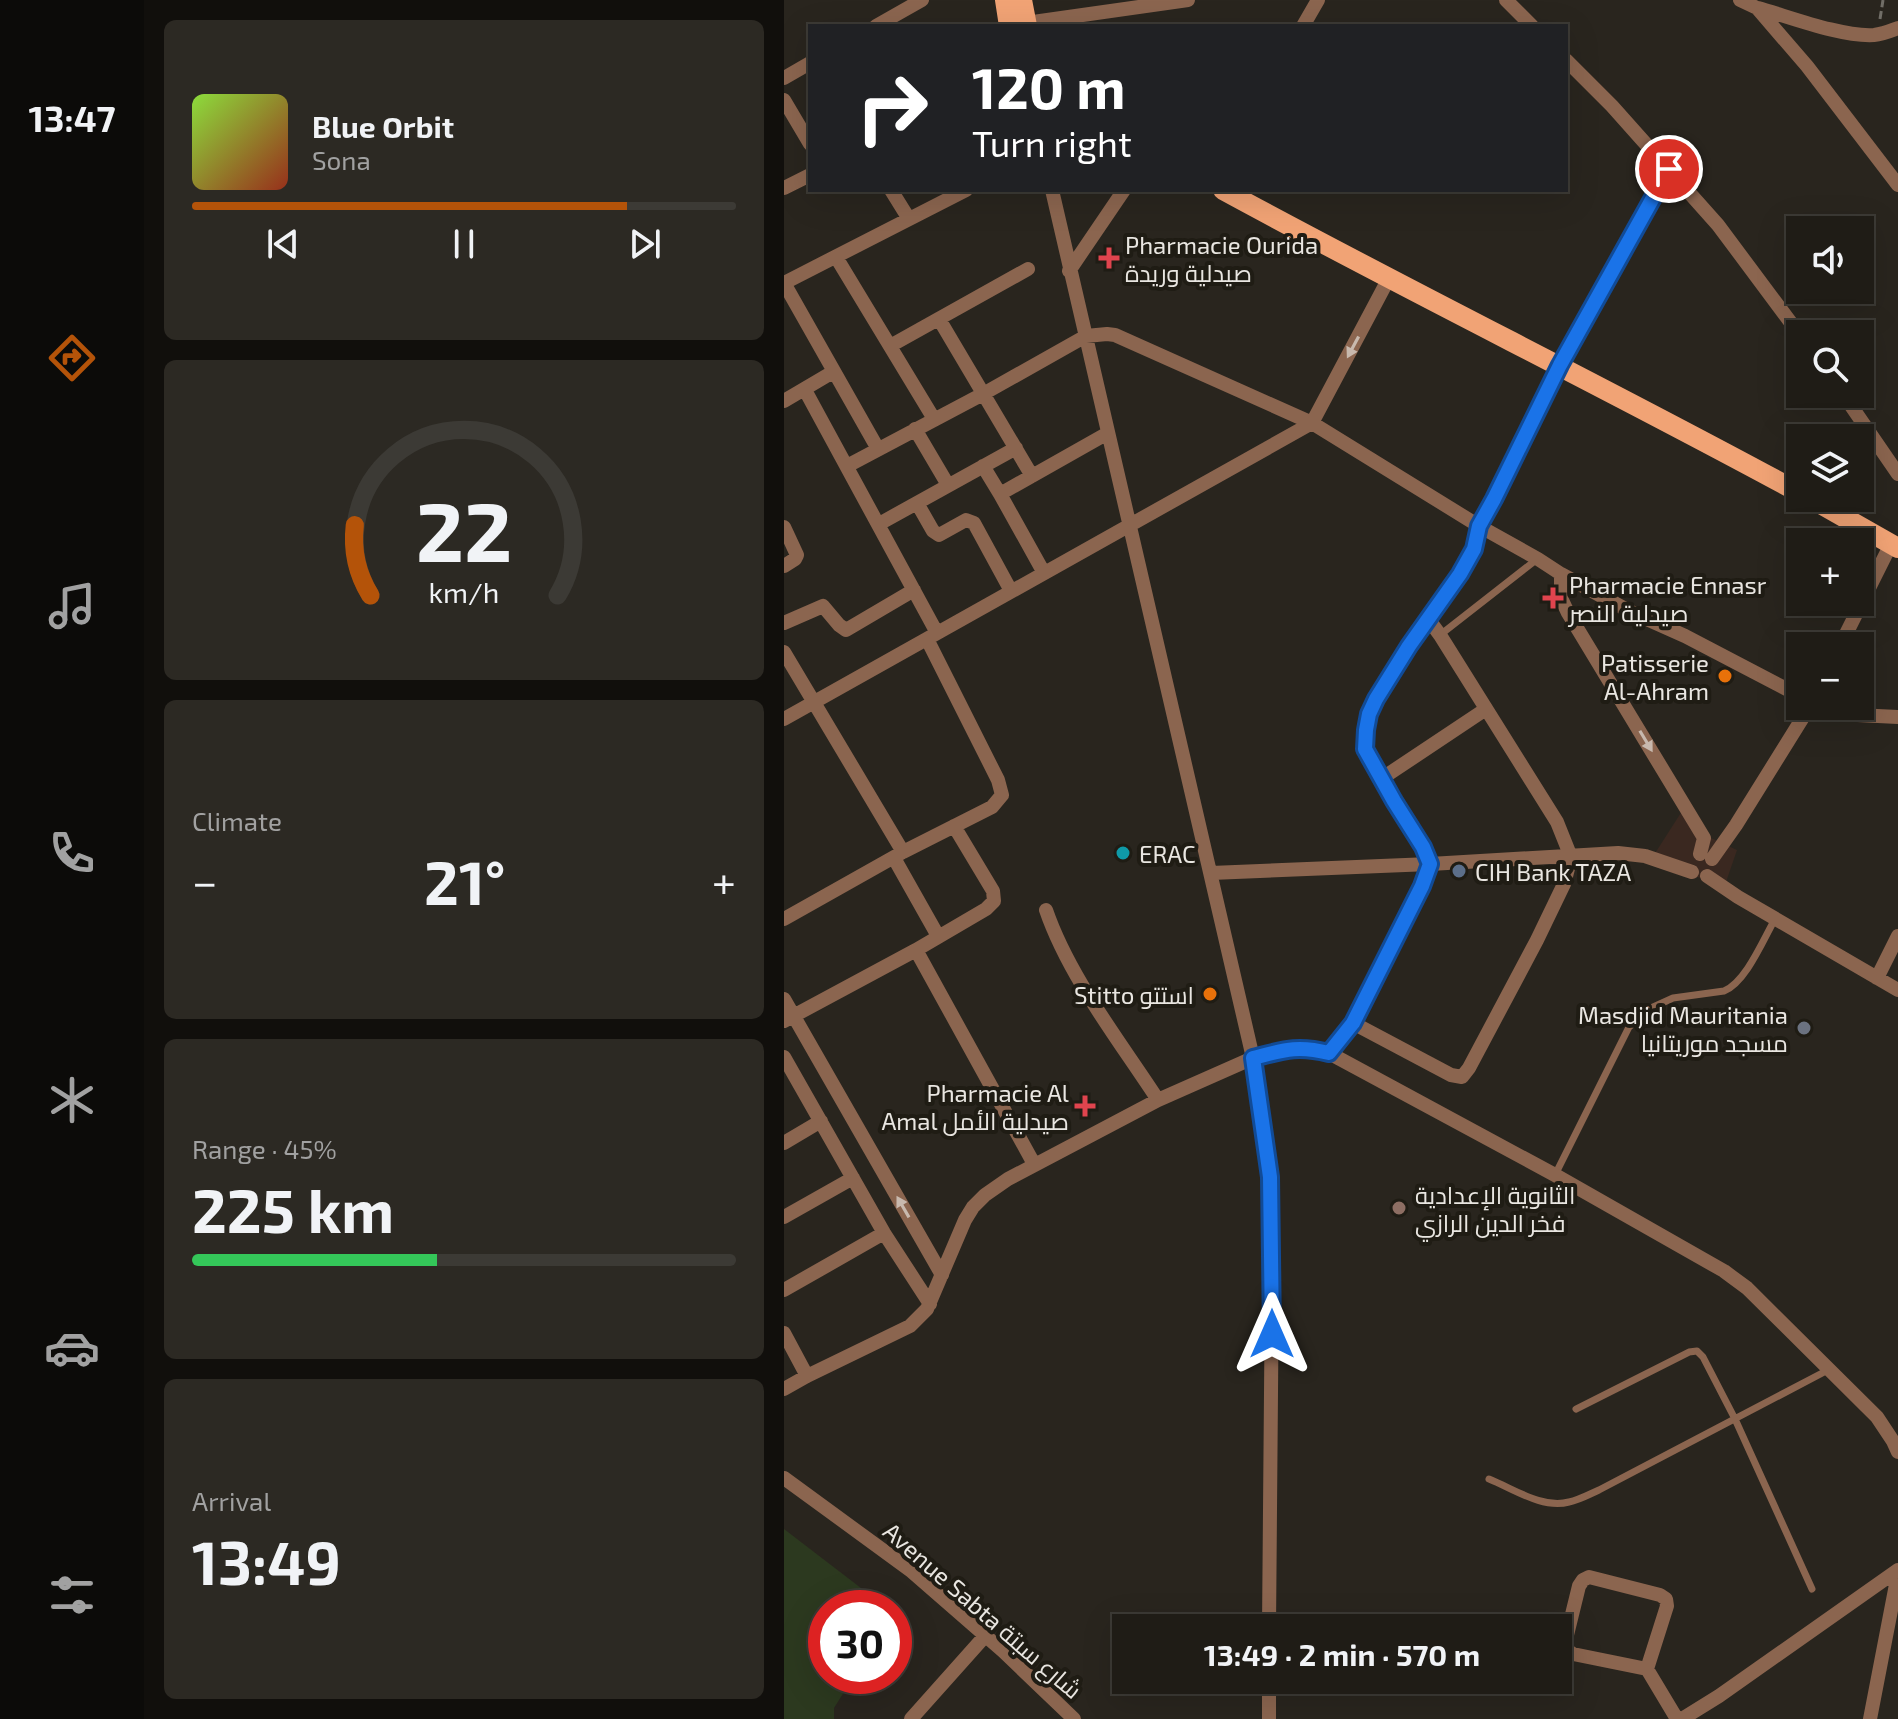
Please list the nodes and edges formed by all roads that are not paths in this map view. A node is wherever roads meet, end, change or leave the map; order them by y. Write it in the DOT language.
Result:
graph roads {
  1 [pos="922,0"];
  2 [pos="1005,0"];
  3 [pos="1022,0"];
  4 [pos="1188,0"];
  5 [pos="1318,0"];
  6 [pos="1506,0"];
  7 [pos="1740,0"];
  8 [pos="1757,8"];
  9 [pos="880,24"];
  10 [pos="1020,24"];
  11 [pos="1021,24"];
  12 [pos="1028,24"];
  13 [pos="1304,24"];
  14 [pos="1530,24"];
  15 [pos="1898,28"];
  16 [pos="1568,62"];
  17 [pos="808,64"];
  18 [pos="784,78"];
  19 [pos="784,100"];
  20 [pos="808,141"];
  21 [pos="1669,169"];
  22 [pos="808,176"];
  23 [pos="1898,185"];
  24 [pos="784,188"];
  25 [pos="892,192"];
  26 [pos="1052,192"];
  27 [pos="1123,192"];
  28 [pos="1227,192"];
  29 [pos="939,196"];
  30 [pos="909,219"];
  31 [pos="836,257"];
  32 [pos="1028,269"];
  33 [pos="1069,271"];
  34 [pos="1389,278"];
  35 [pos="784,283"];
  36 [pos="939,319"];
  37 [pos="1789,320"];
  38 [pos="1086,336"];
  39 [pos="890,346"];
  40 [pos="1560,365"];
  41 [pos="833,372"];
  42 [pos="805,390"];
  43 [pos="983,394"];
  44 [pos="784,401"];
  45 [pos="1853,408"];
  46 [pos="934,419"];
  47 [pos="1312,423"];
  48 [pos="915,429"];
  49 [pos="1108,433"];
  50 [pos="1016,448"];
  51 [pos="878,449"];
  52 [pos="847,466"];
  53 [pos="983,466"];
  54 [pos="1898,474"];
  55 [pos="1032,476"];
  56 [pos="948,485"];
  57 [pos="1786,486"];
  58 [pos="1000,494"];
  59 [pos="917,503"];
  60 [pos="1834,512"];
  61 [pos="879,524"];
  62 [pos="1129,526"];
  63 [pos="1479,526"];
  64 [pos="786,534"];
  65 [pos="1894,546"];
  66 [pos="1538,559"];
  67 [pos="784,566"];
  68 [pos="1044,573"];
  69 [pos="1561,574"];
  70 [pos="914,590"];
  71 [pos="1011,591"];
  72 [pos="1429,620"];
  73 [pos="784,623"];
  74 [pos="1848,632"];
  75 [pos="1440,635"];
  76 [pos="932,636"];
  77 [pos="784,652"];
  78 [pos="1786,689"];
  79 [pos="814,702"];
  80 [pos="1486,709"];
  81 [pos="1874,716"];
  82 [pos="1898,717"];
  83 [pos="784,719"];
  84 [pos="1801,720"];
  85 [pos="1381,779"];
  86 [pos="954,826"];
  87 [pos="899,855"];
  88 [pos="1706,856"];
  89 [pos="1571,857"];
  90 [pos="1430,864"];
  91 [pos="1692,872"];
  92 [pos="1211,873"];
  93 [pos="1707,876"];
  94 [pos="1046,910"];
  95 [pos="784,919"];
  96 [pos="1775,919"];
  97 [pos="938,936"];
  98 [pos="1898,936"];
  99 [pos="916,950"];
  100 [pos="1877,978"];
  101 [pos="1898,990"];
  102 [pos="784,999"];
  103 [pos="789,1019"];
  104 [pos="1353,1023"];
  105 [pos="1329,1053"];
  106 [pos="784,1057"];
  107 [pos="1253,1058"];
  108 [pos="1158,1100"];
  109 [pos="821,1121"];
  110 [pos="784,1143"];
  111 [pos="1034,1164"];
  112 [pos="1555,1175"];
  113 [pos="853,1178"];
  114 [pos="784,1217"];
  115 [pos="884,1233"];
  116 [pos="942,1275"];
  117 [pos="784,1290"];
  118 [pos="930,1304"];
  119 [pos="784,1333"];
  120 [pos="1830,1369"];
  121 [pos="807,1376"];
  122 [pos="784,1389"];
  123 [pos="1576,1409"];
  124 [pos="1735,1419"];
  125 [pos="1898,1452"];
  126 [pos="784,1478"];
  127 [pos="1489,1479"];
  128 [pos="1898,1572"];
  129 [pos="1812,1589"];
  130 [pos="1269,1614"];
  131 [pos="985,1636"];
  132 [pos="1647,1669"];
  133 [pos="1269,1694"];
  134 [pos="911,1719"];
  135 [pos="1074,1719"];
  136 [pos="1269,1719"];
  137 [pos="1680,1719"];
  138 [pos="1870,1719"];
  1 -- 9 [label="street"];
  2 -- 10 [label="main road"];
  3 -- 11 [label="main road"];
  4 -- 12 [label="street"];
  5 -- 13 [label="street"];
  6 -- 14 [label="street"];
  7 -- 8 [label="street"];
  8 -- 15 [label="street"];
  8 -- 23 [label="street"];
  16 -- 21 [label="street"];
  17 -- 18 [label="street"];
  19 -- 20 [label="street"];
  21 -- 37 [label="street"];
  21 -- 40 [label="street"];
  22 -- 24 [label="street"];
  25 -- 30 [label="street"];
  26 -- 33 [label="street"];
  27 -- 33 [label="street"];
  28 -- 34 [label="main road"];
  29 -- 30 [label="street"];
  30 -- 31 [label="street"];
  31 -- 35 [label="street"];
  31 -- 39 [label="street"];
  32 -- 36 [label="street"];
  33 -- 38 [label="street"];
  34 -- 40 [label="main road"];
  34 -- 47 [label="street, one-way"];
  35 -- 41 [label="street"];
  36 -- 39 [label="street"];
  36 -- 43 [label="street"];
  38 -- 43 [label="street"];
  38 -- 47 [label="street"];
  38 -- 49 [label="street"];
  39 -- 46 [label="street"];
  40 -- 57 [label="main road"];
  40 -- 63 [label="street"];
  41 -- 42 [label="street"];
  41 -- 51 [label="street"];
  42 -- 44 [label="street"];
  42 -- 52 [label="street"];
  43 -- 46 [label="street"];
  43 -- 50 [label="street"];
  45 -- 54 [label="street"];
  46 -- 48 [label="street"];
  47 -- 62 [label="street"];
  47 -- 63 [label="street"];
  48 -- 51 [label="street"];
  48 -- 56 [label="street"];
  49 -- 55 [label="street"];
  49 -- 62 [label="street"];
  50 -- 53 [label="street"];
  50 -- 55 [label="street"];
  51 -- 52 [label="street"];
  52 -- 61 [label="street"];
  53 -- 56 [label="street"];
  53 -- 58 [label="street"];
  55 -- 58 [label="street"];
  56 -- 59 [label="street"];
  58 -- 68 [label="street"];
  59 -- 61 [label="street"];
  59 -- 71 [label="street"];
  60 -- 65 [label="main road"];
  61 -- 70 [label="street"];
  62 -- 68 [label="street"];
  62 -- 92 [label="street"];
  63 -- 66 [label="street"];
  63 -- 72 [label="street"];
  64 -- 67 [label="street"];
  65 -- 74 [label="street"];
  66 -- 69 [label="street"];
  66 -- 75 [label="lane"];
  68 -- 71 [label="street"];
  69 -- 78 [label="street"];
  69 -- 88 [label="street, one-way"];
  70 -- 73 [label="street"];
  70 -- 76 [label="street"];
  71 -- 76 [label="street"];
  72 -- 75 [label="street"];
  72 -- 85 [label="street"];
  75 -- 80 [label="street"];
  76 -- 79 [label="street"];
  76 -- 86 [label="street"];
  77 -- 79 [label="street"];
  79 -- 83 [label="street"];
  79 -- 87 [label="street"];
  80 -- 85 [label="street"];
  80 -- 89 [label="street"];
  81 -- 82 [label="street"];
  84 -- 88 [label="street"];
  85 -- 90 [label="street"];
  86 -- 87 [label="street"];
  86 -- 97 [label="street"];
  87 -- 95 [label="street"];
  87 -- 97 [label="street"];
  88 -- 91 [label="street"];
  88 -- 93 [label="street"];
  89 -- 90 [label="street"];
  89 -- 91 [label="street"];
  89 -- 104 [label="street"];
  90 -- 92 [label="street"];
  90 -- 104 [label="street"];
  91 -- 93 [label="street"];
  92 -- 107 [label="street"];
  93 -- 96 [label="street"];
  94 -- 108 [label="street"];
  96 -- 100 [label="street"];
  96 -- 112 [label="lane"];
  97 -- 99 [label="street"];
  98 -- 100 [label="street"];
  99 -- 103 [label="street"];
  99 -- 111 [label="street"];
  100 -- 101 [label="street"];
  102 -- 103 [label="street"];
  116 -- 103 [label="street, one-way"];
  104 -- 105 [label="street"];
  105 -- 107 [label="street"];
  105 -- 112 [label="street"];
  106 -- 109 [label="street"];
  107 -- 108 [label="street"];
  107 -- 130 [label="street"];
  108 -- 111 [label="street"];
  109 -- 110 [label="street"];
  109 -- 113 [label="street"];
  111 -- 116 [label="street"];
  112 -- 120 [label="street"];
  113 -- 114 [label="street"];
  113 -- 115 [label="street"];
  115 -- 117 [label="street"];
  115 -- 118 [label="street"];
  116 -- 118 [label="street"];
  118 -- 121 [label="street"];
  119 -- 121 [label="street"];
  120 -- 124 [label="lane"];
  120 -- 125 [label="street"];
  121 -- 122 [label="street"];
  123 -- 124 [label="lane"];
  124 -- 127 [label="lane"];
  124 -- 129 [label="lane"];
  126 -- 131 [label="street, Avenue Sabta شارع سبتة"];
  128 -- 137 [label="street"];
  128 -- 138 [label="street"];
  131 -- 134 [label="street"];
  131 -- 135 [label="street, Avenue Sabta شارع سبتة"];
  132 -- 132 [label="street"];
  132 -- 137 [label="street"];
  133 -- 136 [label="street"];
}
